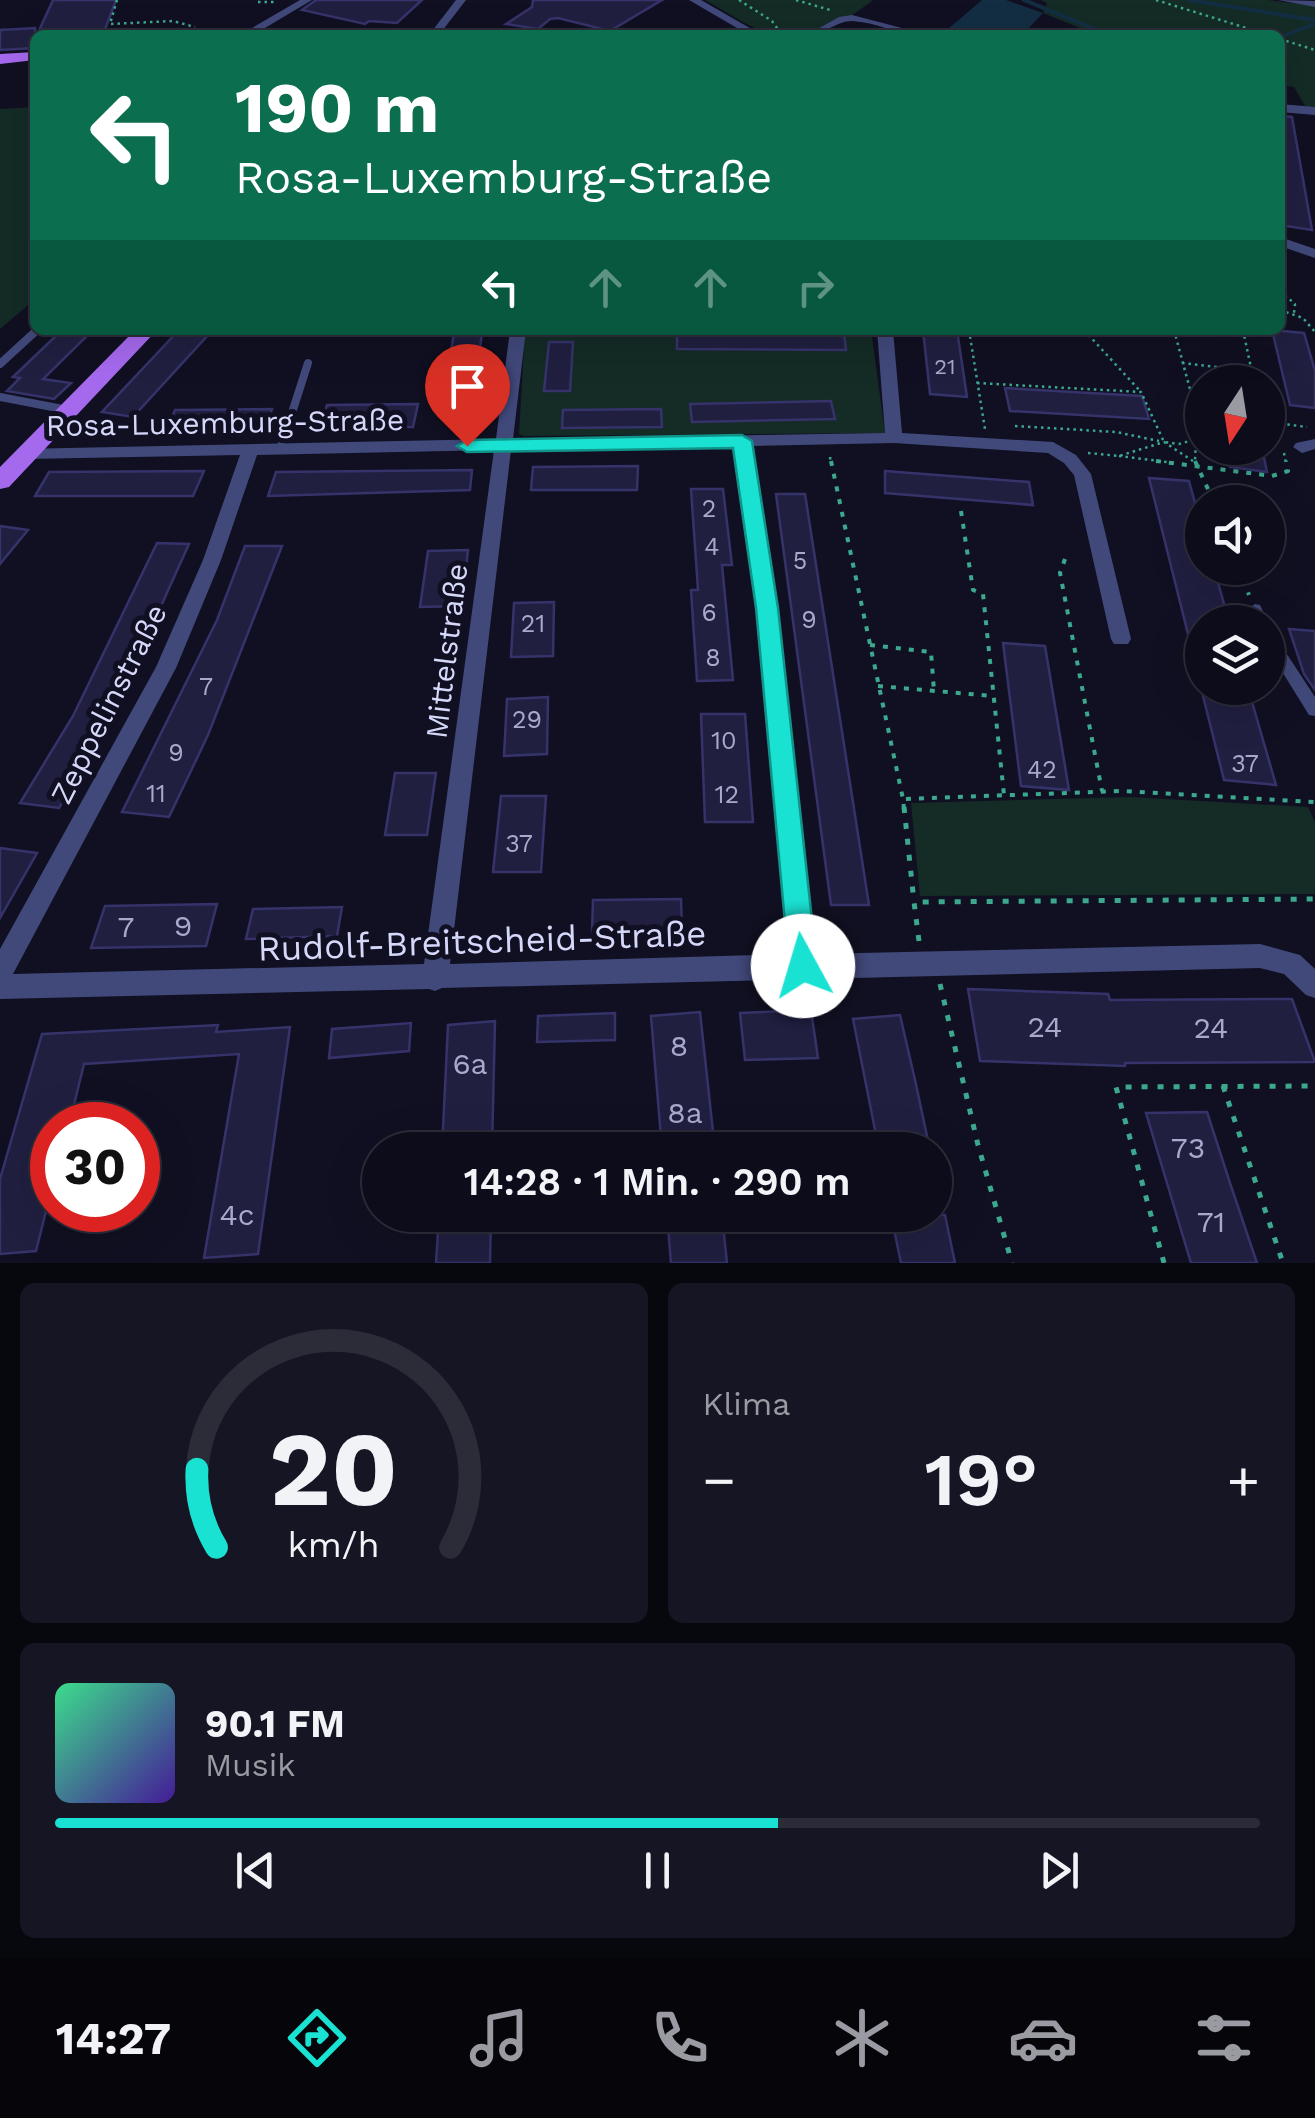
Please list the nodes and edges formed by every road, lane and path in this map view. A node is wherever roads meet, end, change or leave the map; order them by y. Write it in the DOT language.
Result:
graph roads {
  1 [pos="117,0"];
  2 [pos="307,0"];
  3 [pos="460,0"];
  4 [pos="694,0"];
  5 [pos="739,0"];
  6 [pos="796,0"];
  7 [pos="1156,0"];
  8 [pos="1283,0"];
  9 [pos="1297,1"];
  10 [pos="1315,4"];
  11 [pos="852,18"];
  12 [pos="121,23"];
  13 [pos="195,27"];
  14 [pos="102,28"];
  15 [pos="253,30"];
  16 [pos="438,30"];
  17 [pos="748,30"];
  18 [pos="778,30"];
  19 [pos="822,30"];
  20 [pos="898,30"];
  21 [pos="1254,30"];
  22 [pos="1285,41"];
  23 [pos="1315,50"];
  24 [pos="30,56"];
  25 [pos="0,59"];
  26 [pos="1285,108"];
  27 [pos="1315,111"];
  28 [pos="1285,244"];
  29 [pos="1315,254"];
  30 [pos="1285,295"];
  31 [pos="1285,311"];
  32 [pos="1294,313"];
  33 [pos="1315,332"];
  34 [pos="32,335"];
  35 [pos="143,335"];
  36 [pos="517,335"];
  37 [pos="885,335"];
  38 [pos="970,335"];
  39 [pos="1089,335"];
  40 [pos="1175,335"];
  41 [pos="1243,335"];
  42 [pos="308,362"];
  43 [pos="1182,363"];
  44 [pos="0,364"];
  45 [pos="1199,365"];
  46 [pos="1250,365"];
  47 [pos="1185,376"];
  48 [pos="977,383"];
  49 [pos="1141,392"];
  50 [pos="0,397"];
  51 [pos="69,410"];
  52 [pos="1285,424"];
  53 [pos="1012,426"];
  54 [pos="1315,428"];
  55 [pos="988,430"];
  56 [pos="894,438"];
  57 [pos="827,440"];
  58 [pos="742,441"];
  59 [pos="1164,442"];
  60 [pos="1185,442"];
  61 [pos="504,446"];
  62 [pos="1308,446"];
  63 [pos="1053,448"];
  64 [pos="250,450"];
  65 [pos="280,450"];
  66 [pos="27,454"];
  67 [pos="1185,455"];
  68 [pos="1118,456"];
  69 [pos="1199,467"];
  70 [pos="0,481"];
  71 [pos="1207,485"];
  72 [pos="961,510"];
  73 [pos="1065,559"];
  74 [pos="1121,639"];
  75 [pos="870,646"];
  76 [pos="1285,663"];
  77 [pos="878,686"];
  78 [pos="934,690"];
  79 [pos="994,696"];
  80 [pos="1315,710"];
  81 [pos="1102,792"];
  82 [pos="1004,795"];
  83 [pos="903,800"];
  84 [pos="1314,803"];
  85 [pos="1315,900"];
  86 [pos="914,902"];
  87 [pos="928,961"];
  88 [pos="803,966"];
  89 [pos="0,974"];
  90 [pos="435,979"];
  91 [pos="1315,986"];
  92 [pos="0,987"];
  93 [pos="1222,1086"];
  94 [pos="1315,1086"];
  95 [pos="1012,1263"];
  96 [pos="1164,1263"];
  97 [pos="1283,1263"];
  1 -- 12 [label="path"];
  2 -- 15 [label="street"];
  3 -- 16 [label="street"];
  4 -- 17 [label="street"];
  5 -- 18 [label="path"];
  6 -- 11 [label="path"];
  7 -- 21 [label="path"];
  8 -- 9 [label="street"];
  9 -- 10 [label="street"];
  11 -- 19 [label="street"];
  11 -- 20 [label="street"];
  12 -- 13 [label="path"];
  12 -- 14 [label="path"];
  22 -- 23 [label="path"];
  24 -- 25 [label="main road"];
  26 -- 27 [label="street"];
  28 -- 29 [label="street"];
  30 -- 32 [label="path"];
  31 -- 32 [label="path"];
  32 -- 33 [label="path"];
  34 -- 44 [label="lane"];
  35 -- 51 [label="main road"];
  36 -- 61 [label="street, Mittelstraße"];
  37 -- 56 [label="street"];
  38 -- 48 [label="path"];
  39 -- 49 [label="path"];
  40 -- 43 [label="path"];
  41 -- 46 [label="path"];
  42 -- 65 [label="lane"];
  43 -- 45 [label="path"];
  43 -- 47 [label="path"];
  48 -- 49 [label="path"];
  48 -- 55 [label="path"];
  49 -- 59 [label="path"];
  50 -- 51 [label="lane"];
  51 -- 66 [label="main road"];
  52 -- 54 [label="path"];
  53 -- 59 [label="path"];
  55 -- 56 [label="street, Rosa-Luxemburg-Straße"];
  55 -- 63 [label="street, Rosa-Luxemburg-Straße"];
  56 -- 57 [label="street, Rosa-Luxemburg-Straße"];
  57 -- 58 [label="street, Rosa-Luxemburg-Straße"];
  57 -- 75 [label="path"];
  58 -- 61 [label="street, Rosa-Luxemburg-Straße"];
  58 -- 88 [label="street"];
  59 -- 60 [label="path"];
  59 -- 67 [label="path"];
  59 -- 68 [label="path"];
  61 -- 65 [label="street, Rosa-Luxemburg-Straße"];
  61 -- 90 [label="street, Mittelstraße"];
  62 -- 69 [label="path"];
  63 -- 68 [label="path"];
  63 -- 74 [label="street"];
  64 -- 65 [label="street, Rosa-Luxemburg-Straße"];
  64 -- 66 [label="street, Rosa-Luxemburg-Straße"];
  64 -- 89 [label="street, Zeppelinstraße"];
  66 -- 70 [label="main road"];
  68 -- 69 [label="path"];
  69 -- 71 [label="path"];
  72 -- 79 [label="path"];
  73 -- 81 [label="path"];
  75 -- 77 [label="path"];
  75 -- 78 [label="path"];
  76 -- 80 [label="street"];
  77 -- 78 [label="path"];
  77 -- 83 [label="path"];
  78 -- 79 [label="path"];
  79 -- 82 [label="path"];
  81 -- 82 [label="path"];
  81 -- 84 [label="path"];
  82 -- 83 [label="path"];
  83 -- 86 [label="path"];
  85 -- 86 [label="path"];
  86 -- 87 [label="path"];
  87 -- 88 [label="street, Rudolf-Breitscheid-Straße"];
  87 -- 91 [label="street, Rudolf-Breitscheid-Straße"];
  87 -- 95 [label="path"];
  88 -- 90 [label="street, Rudolf-Breitscheid-Straße"];
  90 -- 92 [label="street, Rudolf-Breitscheid-Straße"];
  93 -- 94 [label="path"];
  93 -- 96 [label="path"];
  93 -- 97 [label="path"];
}
